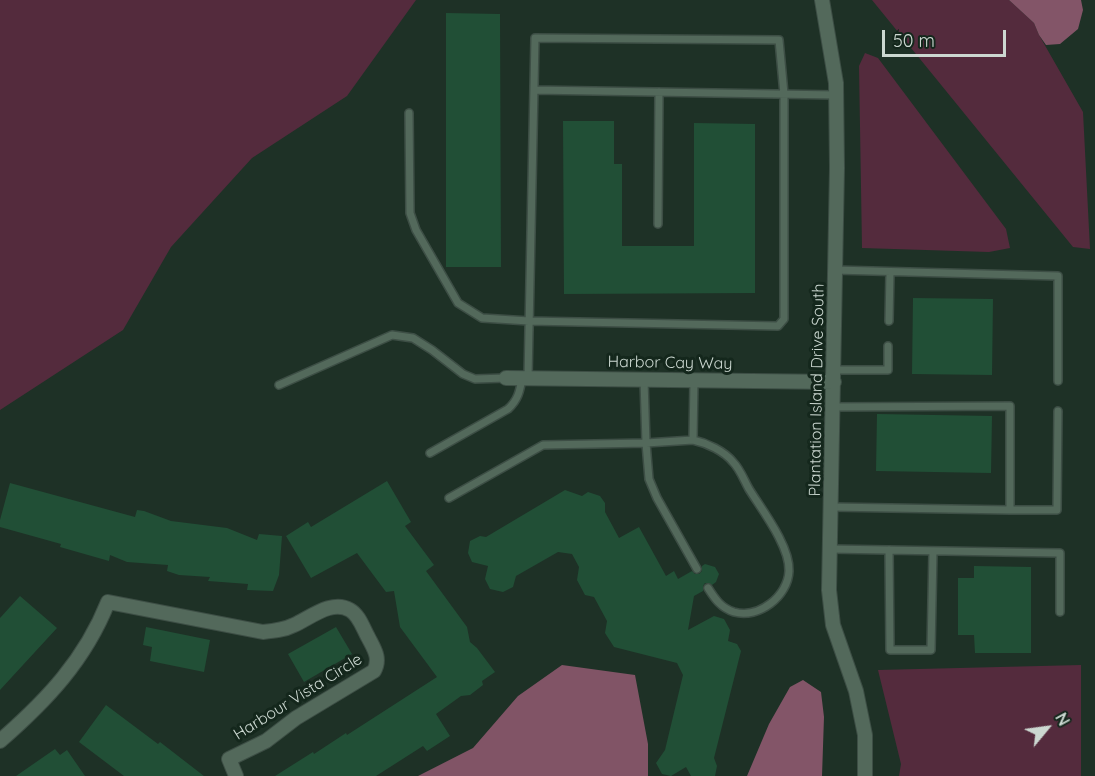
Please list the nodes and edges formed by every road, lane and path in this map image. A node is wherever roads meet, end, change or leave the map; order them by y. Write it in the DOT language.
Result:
graph roads {
  1 [pos="822,0"];
  2 [pos="534,90"];
  3 [pos="659,92"];
  4 [pos="784,94"];
  5 [pos="836,95"];
  6 [pos="409,113"];
  7 [pos="658,224"];
  8 [pos="835,270"];
  9 [pos="890,272"];
  10 [pos="529,321"];
  11 [pos="889,321"];
  12 [pos="888,346"];
  13 [pos="834,376"];
  14 [pos="506,378"];
  15 [pos="525,378"];
  16 [pos="644,380"];
  17 [pos="694,380"];
  18 [pos="1058,381"];
  19 [pos="279,385"];
  20 [pos="833,407"];
  21 [pos="1058,411"];
  22 [pos="693,440"];
  23 [pos="646,443"];
  24 [pos="430,453"];
  25 [pos="449,498"];
  26 [pos="831,507"];
  27 [pos="1010,510"];
  28 [pos="831,549"];
  29 [pos="889,550"];
  30 [pos="933,551"];
  31 [pos="697,568"];
  32 [pos="708,588"];
  33 [pos="1060,612"];
  34 [pos="0,741"];
  35 [pos="236,776"];
  36 [pos="865,776"];
  1 -- 5 [label="street, Plantation Island Drive South"];
  2 -- 3 [label="lane"];
  2 -- 4 [label="lane"];
  2 -- 10 [label="lane"];
  3 -- 4 [label="lane"];
  3 -- 7 [label="lane"];
  4 -- 5 [label="lane"];
  4 -- 10 [label="lane"];
  5 -- 8 [label="street, Plantation Island Drive South"];
  6 -- 10 [label="lane"];
  8 -- 9 [label="lane"];
  8 -- 13 [label="street, Plantation Island Drive South"];
  9 -- 11 [label="lane"];
  9 -- 18 [label="lane"];
  10 -- 15 [label="lane"];
  12 -- 13 [label="lane"];
  13 -- 17 [label="street, Harbor Cay Way"];
  13 -- 20 [label="street, Plantation Island Drive South"];
  14 -- 15 [label="street, Harbor Cay Way"];
  14 -- 19 [label="lane"];
  15 -- 16 [label="street, Harbor Cay Way"];
  15 -- 24 [label="lane"];
  16 -- 17 [label="street, Harbor Cay Way"];
  16 -- 23 [label="lane"];
  17 -- 22 [label="lane"];
  20 -- 26 [label="street, Plantation Island Drive South"];
  20 -- 27 [label="lane"];
  21 -- 27 [label="lane"];
  22 -- 23 [label="lane"];
  22 -- 32 [label="lane"];
  23 -- 25 [label="lane"];
  23 -- 31 [label="lane"];
  26 -- 27 [label="lane"];
  26 -- 28 [label="street, Plantation Island Drive South"];
  28 -- 29 [label="lane"];
  28 -- 36 [label="street, Plantation Island Drive South"];
  29 -- 30 [label="lane"];
  29 -- 30 [label="lane"];
  30 -- 33 [label="lane"];
  34 -- 35 [label="street, Harbour Vista Circle"];
}
